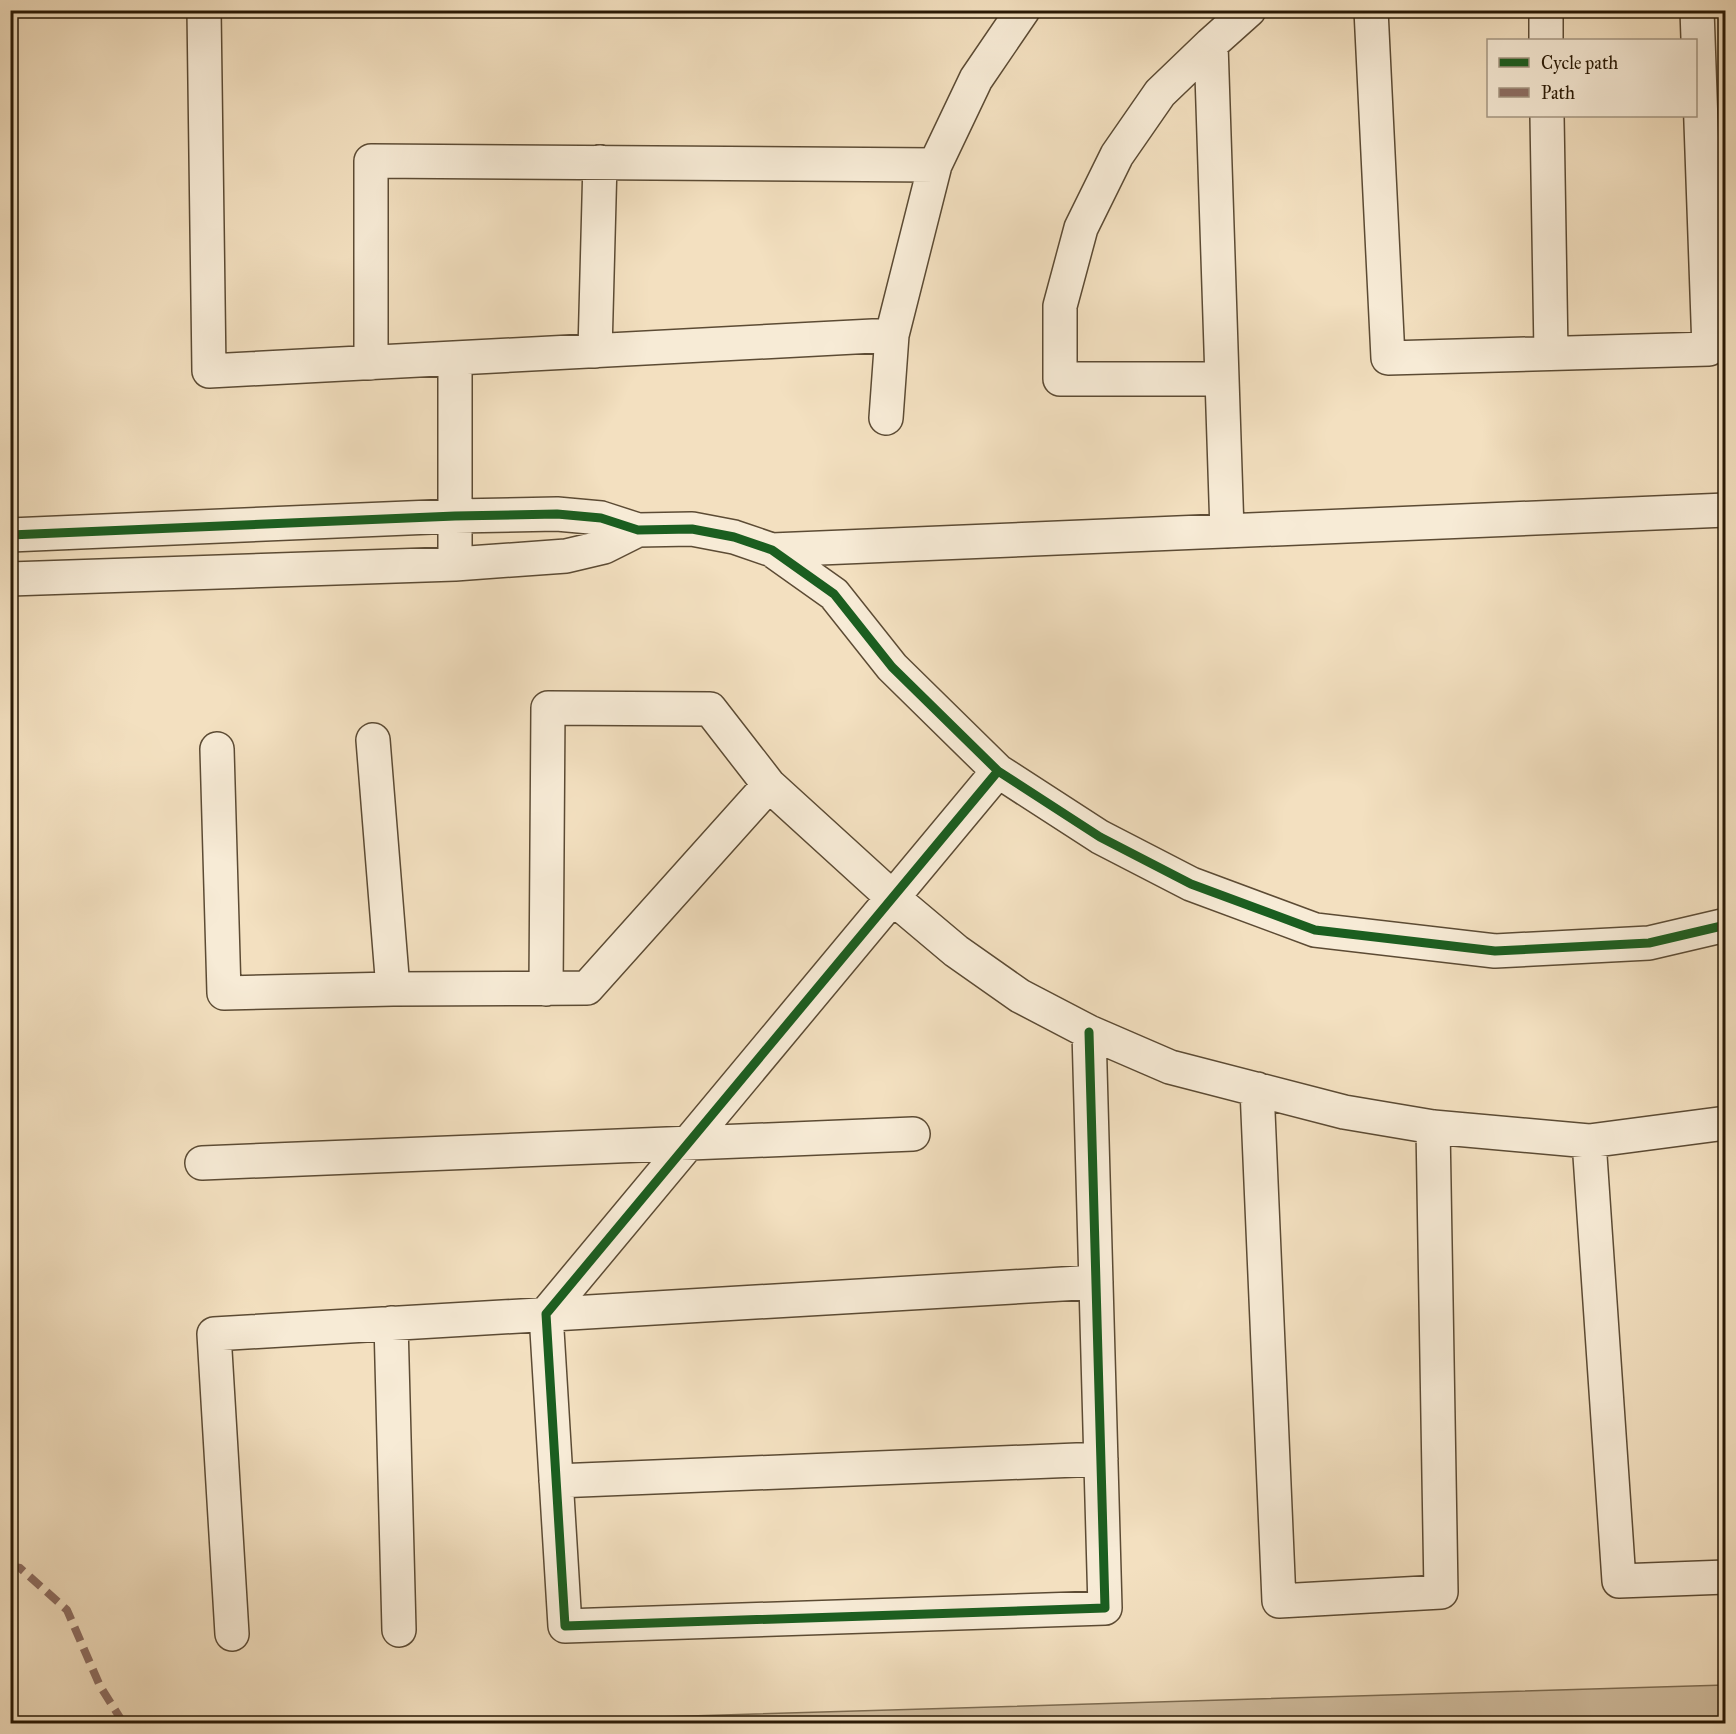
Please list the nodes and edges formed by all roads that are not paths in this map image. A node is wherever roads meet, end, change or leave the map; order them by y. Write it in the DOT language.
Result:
graph roads {
  1 [pos="204,10"];
  2 [pos="1023,10"];
  3 [pos="1249,10"];
  4 [pos="1371,10"];
  5 [pos="1546,10"];
  6 [pos="1697,10"];
  7 [pos="1546,39"];
  8 [pos="1211,44"];
  9 [pos="1547,117"];
  10 [pos="600,162"];
  11 [pos="935,165"];
  12 [pos="892,335"];
  13 [pos="595,351"];
  14 [pos="1551,353"];
  15 [pos="455,358"];
  16 [pos="371,363"];
  17 [pos="1222,380"];
  18 [pos="886,418"];
  19 [pos="1725,510"];
  20 [pos="455,516"];
  21 [pos="638,530"];
  22 [pos="1227,531"];
  23 [pos="10,535"];
  24 [pos="772,550"];
  25 [pos="455,564"];
  26 [pos="10,579"];
  27 [pos="373,740"];
  28 [pos="217,749"];
  29 [pos="998,771"];
  30 [pos="769,785"];
  31 [pos="892,898"];
  32 [pos="1725,926"];
  33 [pos="393,989"];
  34 [pos="546,989"];
  35 [pos="1089,1032"];
  36 [pos="1257,1089"];
  37 [pos="1725,1123"];
  38 [pos="1432,1127"];
  39 [pos="913,1134"];
  40 [pos="1589,1141"];
  41 [pos="688,1144"];
  42 [pos="202,1163"];
  43 [pos="1096,1282"];
  44 [pos="546,1314"];
  45 [pos="391,1323"];
  46 [pos="1101,1459"];
  47 [pos="556,1481"];
  48 [pos="1725,1577"];
  49 [pos="399,1630"];
  50 [pos="232,1634"];
  1 -- 16 [label="street"];
  2 -- 11 [label="street"];
  3 -- 8 [label="street"];
  4 -- 14 [label="street"];
  5 -- 7 [label="street"];
  6 -- 14 [label="street"];
  8 -- 17 [label="street"];
  8 -- 17 [label="street"];
  9 -- 14 [label="street"];
  10 -- 11 [label="street"];
  10 -- 13 [label="street"];
  10 -- 16 [label="street"];
  11 -- 12 [label="street"];
  12 -- 13 [label="street"];
  12 -- 18 [label="street"];
  13 -- 15 [label="street"];
  15 -- 16 [label="street"];
  15 -- 20 [label="street"];
  17 -- 22 [label="street"];
  19 -- 22 [label="street"];
  20 -- 21 [label="street"];
  20 -- 23 [label="street"];
  20 -- 25 [label="street"];
  21 -- 24 [label="street"];
  21 -- 25 [label="street"];
  22 -- 24 [label="street"];
  24 -- 29 [label="street"];
  25 -- 26 [label="street"];
  27 -- 33 [label="street"];
  28 -- 33 [label="street"];
  29 -- 31 [label="street"];
  29 -- 32 [label="street"];
  30 -- 31 [label="street"];
  30 -- 34 [label="street"];
  30 -- 34 [label="street"];
  31 -- 35 [label="street"];
  31 -- 41 [label="street"];
  33 -- 34 [label="street"];
  35 -- 36 [label="street"];
  35 -- 43 [label="street"];
  36 -- 38 [label="street"];
  36 -- 38 [label="street"];
  37 -- 40 [label="street"];
  38 -- 40 [label="street"];
  39 -- 41 [label="street"];
  40 -- 48 [label="street"];
  41 -- 42 [label="street"];
  41 -- 44 [label="street"];
  43 -- 44 [label="street"];
  43 -- 46 [label="street"];
  44 -- 45 [label="street"];
  44 -- 47 [label="street"];
  45 -- 49 [label="street"];
  45 -- 50 [label="street"];
  46 -- 47 [label="street"];
  46 -- 47 [label="street"];
}
